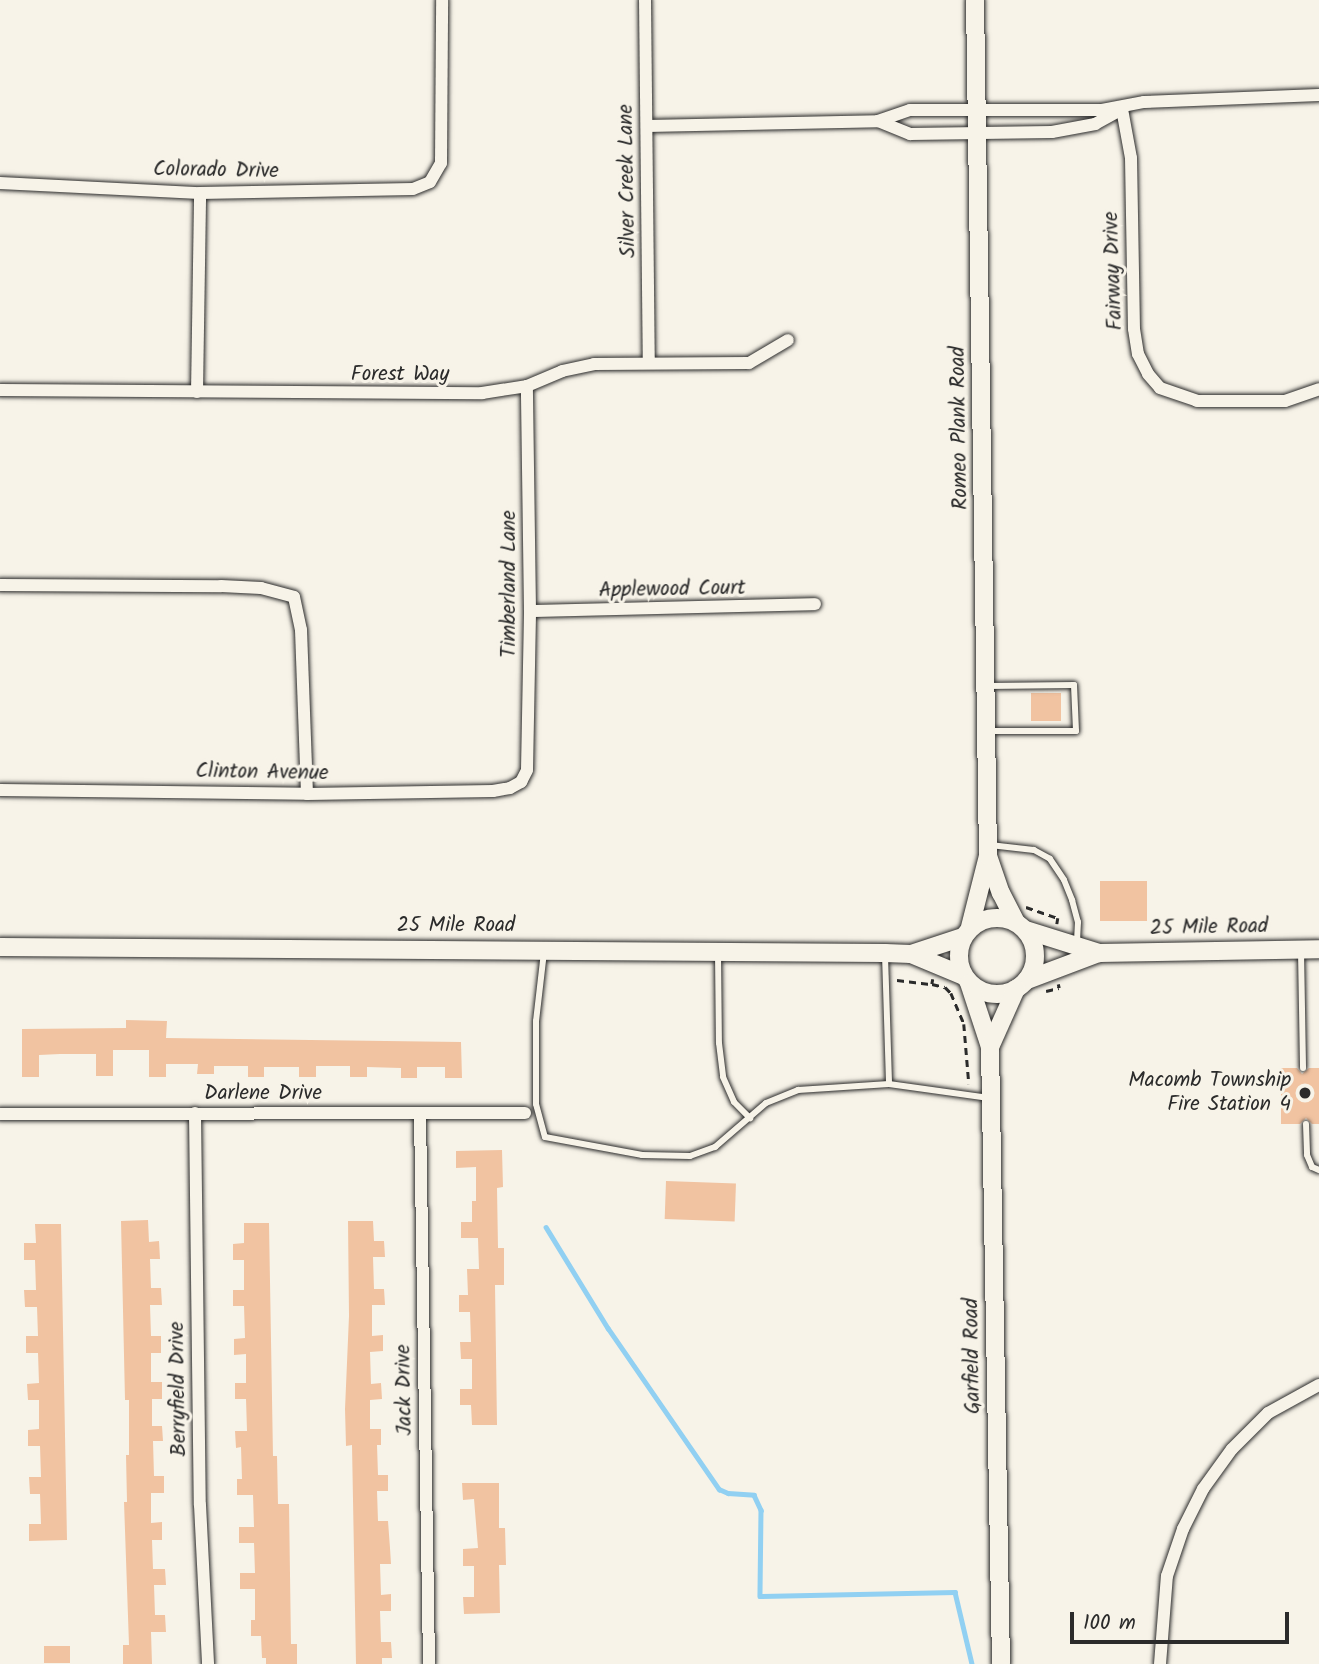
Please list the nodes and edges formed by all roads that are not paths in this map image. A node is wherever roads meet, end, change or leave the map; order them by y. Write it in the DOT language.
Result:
graph roads {
  1 [pos="442,0"];
  2 [pos="645,0"];
  3 [pos="975,0"];
  4 [pos="1319,95"];
  5 [pos="1122,109"];
  6 [pos="977,110"];
  7 [pos="878,121"];
  8 [pos="647,126"];
  9 [pos="977,134"];
  10 [pos="0,183"];
  11 [pos="200,193"];
  12 [pos="788,340"];
  13 [pos="649,362"];
  14 [pos="527,386"];
  15 [pos="1319,388"];
  16 [pos="0,390"];
  17 [pos="197,391"];
  18 [pos="0,584"];
  19 [pos="815,604"];
  20 [pos="530,611"];
  21 [pos="986,686"];
  22 [pos="986,731"];
  23 [pos="521,782"];
  24 [pos="0,790"];
  25 [pos="307,794"];
  26 [pos="988,850"];
  27 [pos="1021,926"];
  28 [pos="966,932"];
  29 [pos="1077,945"];
  30 [pos="0,947"];
  31 [pos="544,949"];
  32 [pos="1310,950"];
  33 [pos="719,951"];
  34 [pos="885,953"];
  35 [pos="1099,953"];
  36 [pos="911,954"];
  37 [pos="967,979"];
  38 [pos="1027,987"];
  39 [pos="990,1047"];
  40 [pos="1303,1068"];
  41 [pos="889,1084"];
  42 [pos="991,1098"];
  43 [pos="195,1113"];
  44 [pos="525,1113"];
  45 [pos="0,1114"];
  46 [pos="420,1114"];
  47 [pos="750,1118"];
  48 [pos="1306,1124"];
  49 [pos="1319,1170"];
  50 [pos="1319,1385"];
  51 [pos="208,1664"];
  52 [pos="429,1664"];
  53 [pos="1001,1664"];
  54 [pos="1160,1664"];
  1 -- 11 [label="street, Colorado Drive"];
  2 -- 8 [label="street, Silver Creek Lane"];
  3 -- 6 [label="street, Romeo Plank Road"];
  4 -- 5 [label="street"];
  5 -- 6 [label="street"];
  5 -- 9 [label="street"];
  5 -- 15 [label="street, Fairway Drive"];
  6 -- 7 [label="street"];
  6 -- 9 [label="street, Romeo Plank Road"];
  7 -- 8 [label="street"];
  7 -- 9 [label="street"];
  8 -- 13 [label="street, Silver Creek Lane"];
  9 -- 21 [label="street, Romeo Plank Road"];
  10 -- 11 [label="street, Colorado Drive"];
  11 -- 17 [label="street"];
  12 -- 13 [label="street, Forest Way"];
  13 -- 14 [label="street, Forest Way"];
  14 -- 17 [label="street, Forest Way"];
  14 -- 20 [label="street, Timberland Lane"];
  16 -- 17 [label="street, Forest Way"];
  18 -- 25 [label="street"];
  19 -- 20 [label="street, Applewood Court"];
  20 -- 23 [label="street, Timberland Lane"];
  21 -- 22 [label="street, Romeo Plank Road"];
  21 -- 22 [label="lane"];
  22 -- 26 [label="street, Romeo Plank Road"];
  23 -- 25 [label="street, Clinton Avenue"];
  24 -- 25 [label="street, Clinton Avenue"];
  26 -- 27 [label="street, Romeo Plank Road"];
  26 -- 28 [label="street, Romeo Plank Road"];
  26 -- 29 [label="lane"];
  27 -- 28 [label="street"];
  27 -- 29 [label="street, 25 Mile Road"];
  27 -- 38 [label="street"];
  28 -- 36 [label="street, 25 Mile Road"];
  28 -- 37 [label="street"];
  29 -- 35 [label="street, 25 Mile Road"];
  30 -- 31 [label="street, 25 Mile Road"];
  31 -- 33 [label="street, 25 Mile Road"];
  31 -- 47 [label="lane"];
  32 -- 35 [label="street, 25 Mile Road"];
  32 -- 40 [label="lane"];
  33 -- 34 [label="street, 25 Mile Road"];
  33 -- 47 [label="lane"];
  34 -- 36 [label="street, 25 Mile Road"];
  34 -- 41 [label="lane"];
  35 -- 38 [label="street, 25 Mile Road"];
  36 -- 37 [label="street, 25 Mile Road"];
  37 -- 38 [label="street"];
  37 -- 39 [label="street, Garfield Road"];
  38 -- 39 [label="street, Garfield Road"];
  39 -- 42 [label="street, Garfield Road"];
  41 -- 42 [label="lane"];
  41 -- 47 [label="lane"];
  42 -- 53 [label="street, Garfield Road"];
  43 -- 45 [label="street, Darlene Drive"];
  43 -- 46 [label="street, Darlene Drive"];
  43 -- 51 [label="street, Berryfield Drive"];
  44 -- 46 [label="street, Darlene Drive"];
  46 -- 52 [label="street, Jack Drive"];
  48 -- 49 [label="lane"];
  50 -- 54 [label="street"];
}
